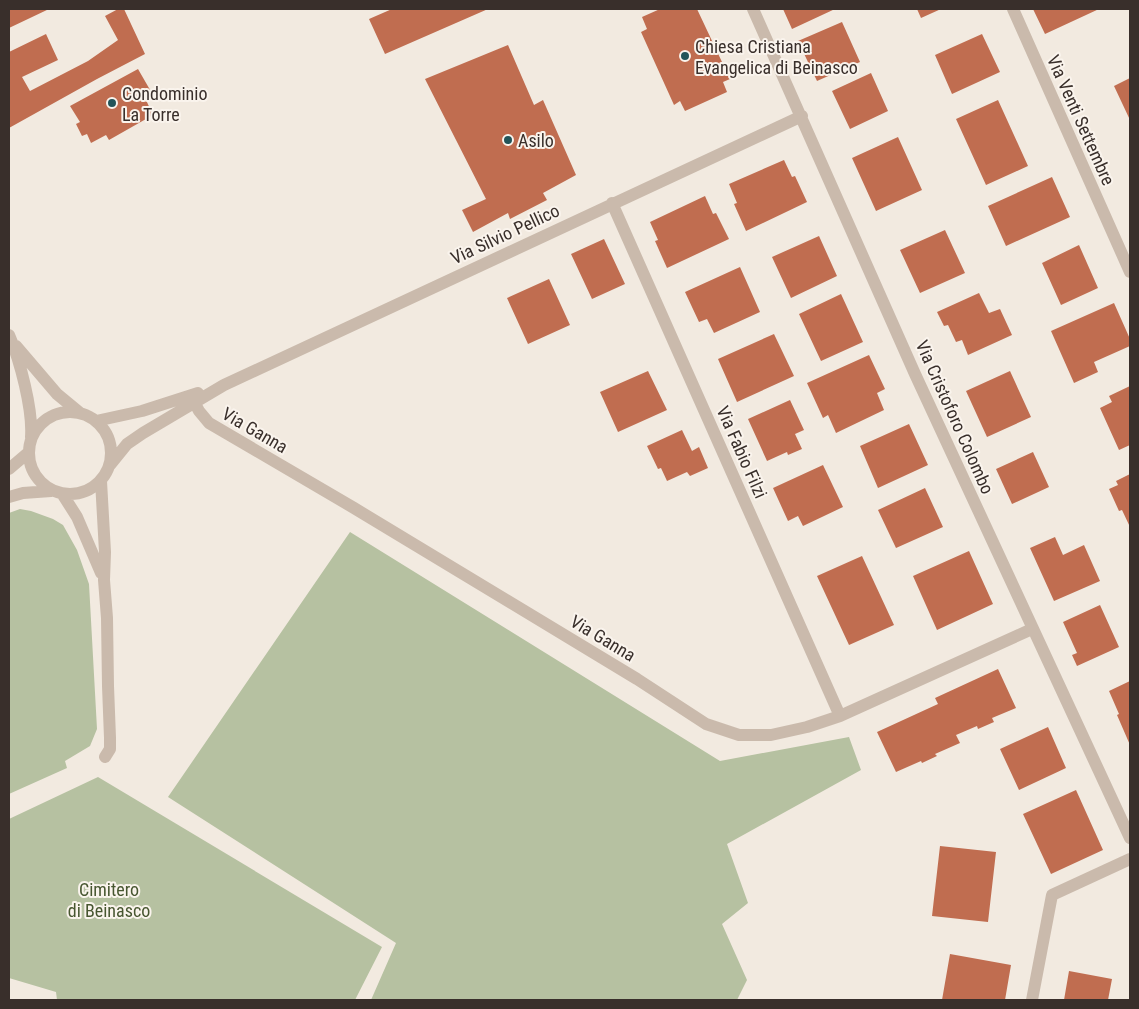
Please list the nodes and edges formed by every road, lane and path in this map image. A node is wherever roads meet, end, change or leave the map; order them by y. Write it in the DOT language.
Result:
graph roads {
  1 [pos="753,9"];
  2 [pos="1013,9"];
  3 [pos="802,116"];
  4 [pos="612,203"];
  5 [pos="1130,272"];
  6 [pos="10,338"];
  7 [pos="193,399"];
  8 [pos="80,412"];
  9 [pos="96,421"];
  10 [pos="30,446"];
  11 [pos="110,465"];
  12 [pos="9,469"];
  13 [pos="101,481"];
  14 [pos="57,492"];
  15 [pos="9,497"];
  16 [pos="104,580"];
  17 [pos="1032,629"];
  18 [pos="840,716"];
  19 [pos="105,757"];
  20 [pos="1130,838"];
  21 [pos="1130,859"];
  22 [pos="1032,1000"];
  1 -- 3 [label="street, Via Cristoforo Colombo"];
  2 -- 5 [label="street, Via Venti Settembre"];
  3 -- 4 [label="street, Via Silvio Pellico"];
  3 -- 17 [label="street, Via Cristoforo Colombo"];
  4 -- 7 [label="street, Via Silvio Pellico"];
  4 -- 18 [label="street, Via Fabio Filzi"];
  6 -- 8 [label="street"];
  6 -- 10 [label="street"];
  7 -- 9 [label="street, Via Silvio Pellico"];
  7 -- 11 [label="street, Via Silvio Pellico"];
  7 -- 18 [label="street, Via Ganna"];
  8 -- 9 [label="street"];
  8 -- 10 [label="street"];
  9 -- 11 [label="street"];
  10 -- 12 [label="street"];
  10 -- 14 [label="street"];
  11 -- 13 [label="street"];
  13 -- 14 [label="street"];
  13 -- 16 [label="street"];
  14 -- 15 [label="street"];
  14 -- 16 [label="street"];
  16 -- 19 [label="street"];
  17 -- 18 [label="street, Via Ganna"];
  17 -- 20 [label="street, Via Cristoforo Colombo"];
  21 -- 22 [label="street"];
}
